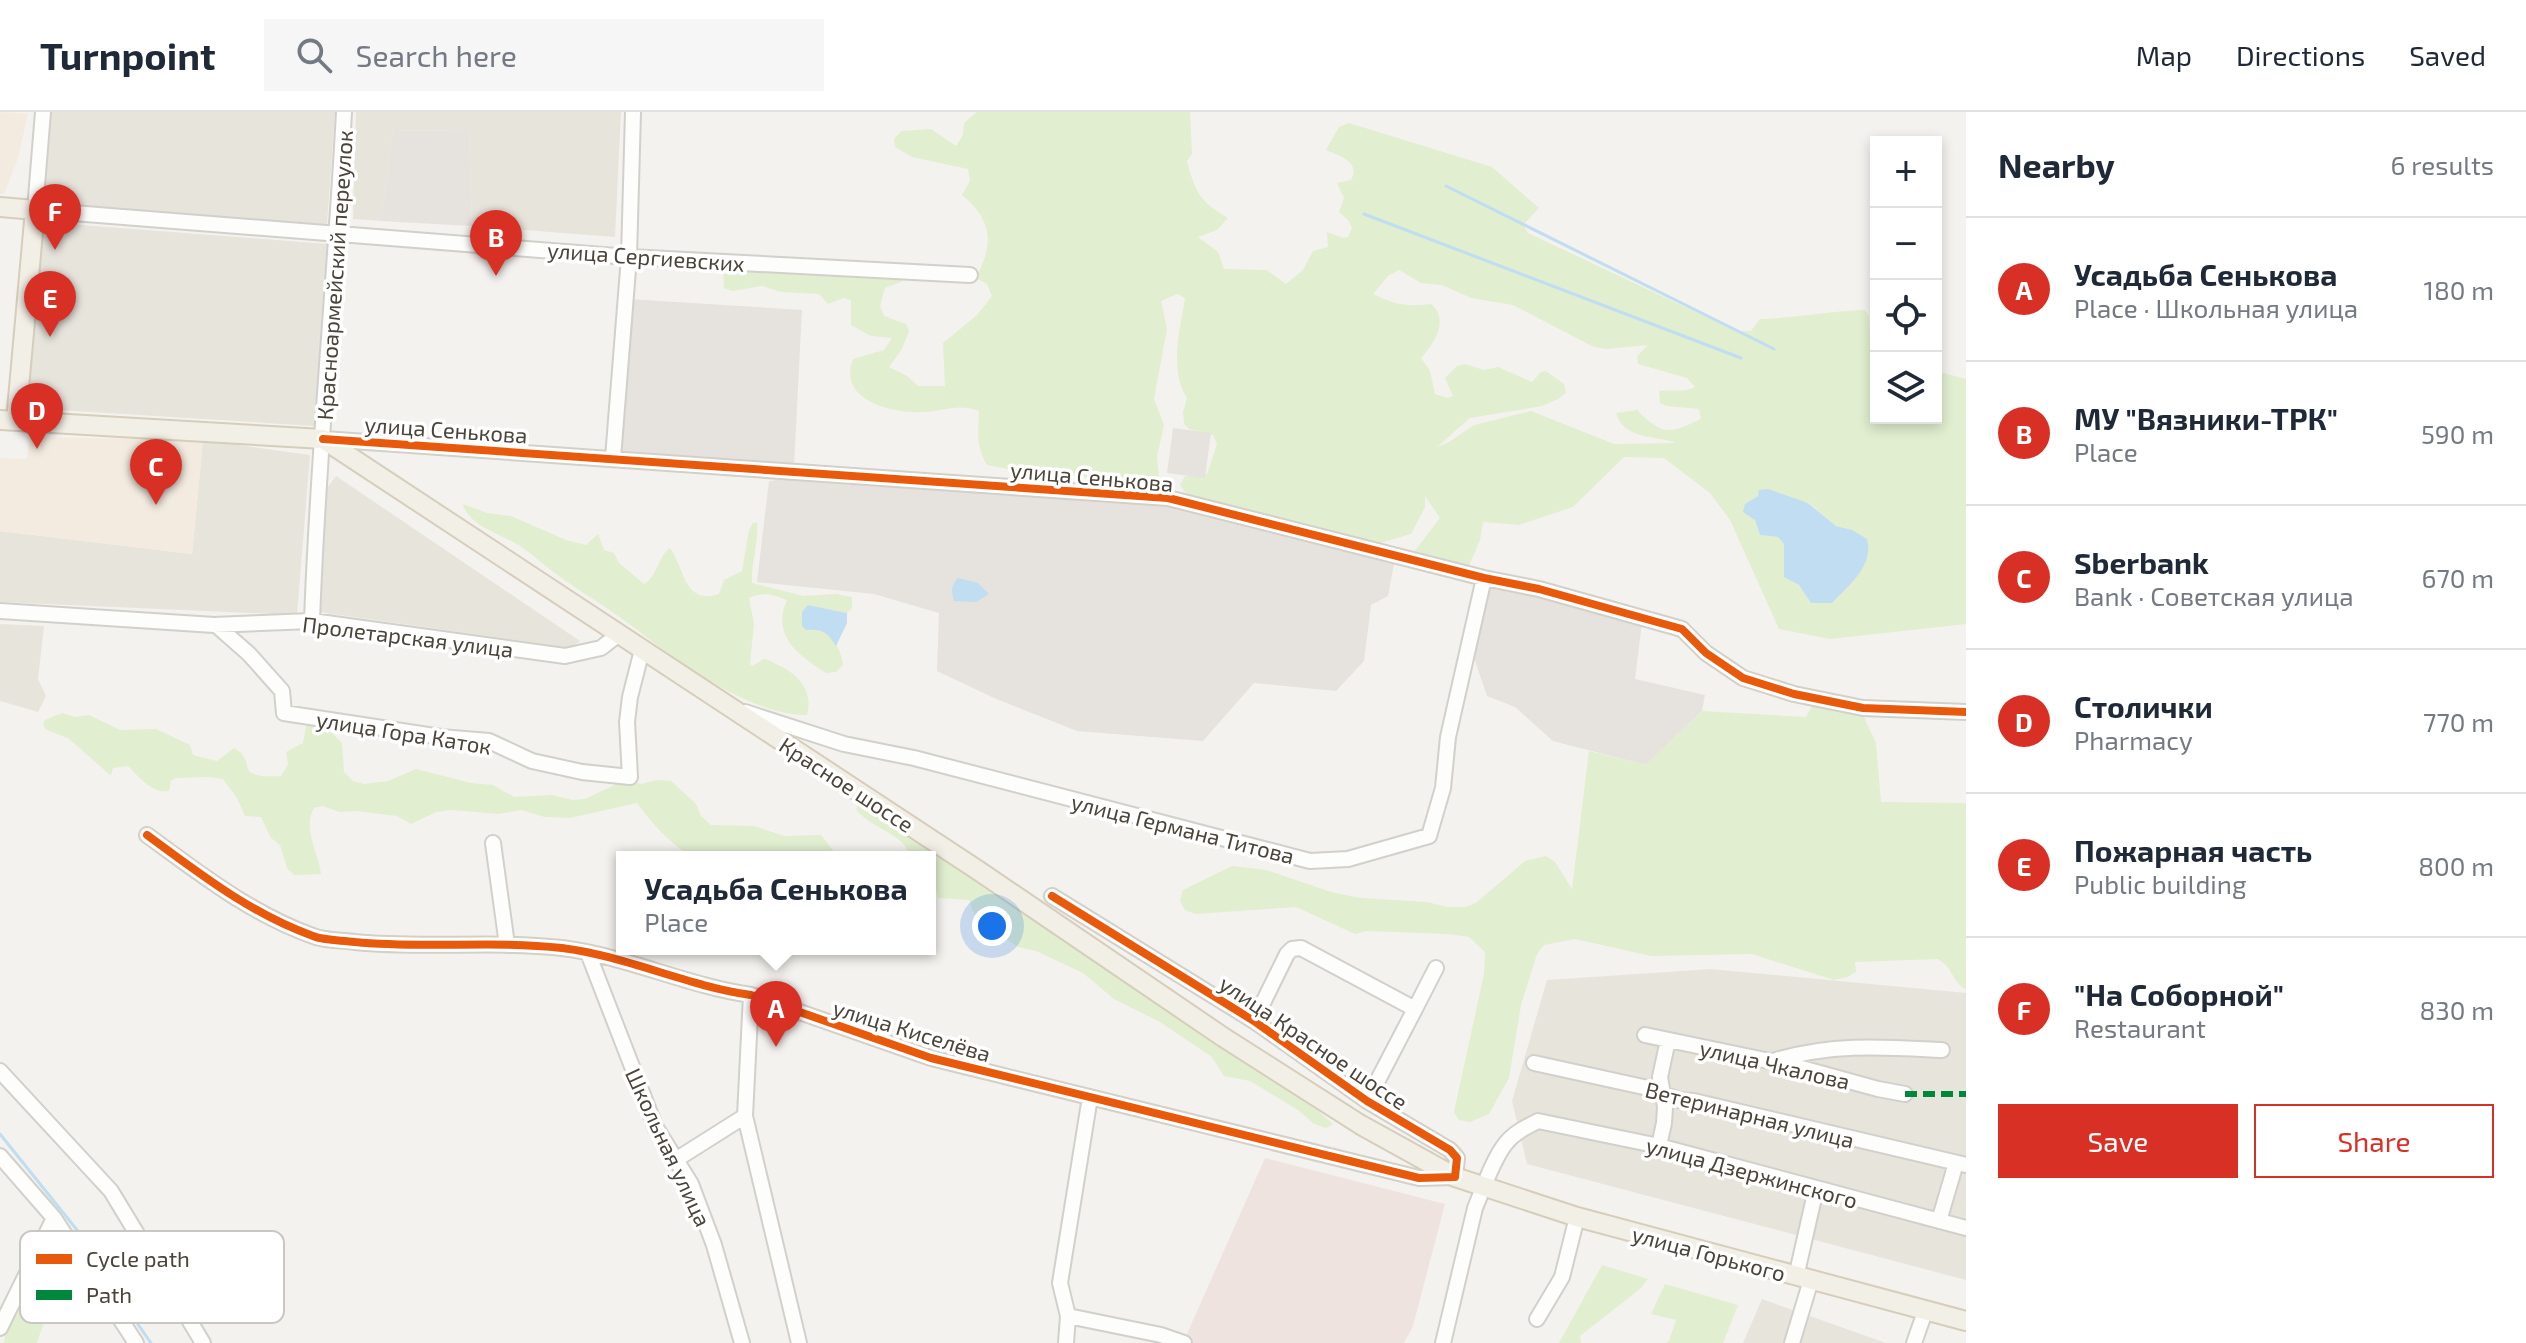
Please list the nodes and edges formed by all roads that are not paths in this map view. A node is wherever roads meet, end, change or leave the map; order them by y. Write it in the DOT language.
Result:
graph roads {
  1 [pos="43,112"];
  2 [pos="344,112"];
  3 [pos="633,112"];
  4 [pos="0,207"];
  5 [pos="35,210"];
  6 [pos="338,234"];
  7 [pos="629,257"];
  8 [pos="970,275"];
  9 [pos="8,420"];
  10 [pos="323,439"];
  11 [pos="370,442"];
  12 [pos="613,458"];
  13 [pos="359,462"];
  14 [pos="1484,578"];
  15 [pos="0,611"];
  16 [pos="312,621"];
  17 [pos="216,625"];
  18 [pos="619,634"];
  19 [pos="642,650"];
  20 [pos="730,707"];
  21 [pos="1966,712"];
  22 [pos="147,835"];
  23 [pos="493,843"];
  24 [pos="1052,896"];
  25 [pos="507,945"];
  26 [pos="588,953"];
  27 [pos="1436,968"];
  28 [pos="751,995"];
  29 [pos="1415,1009"];
  30 [pos="1254,1021"];
  31 [pos="1645,1035"];
  32 [pos="1668,1040"];
  33 [pos="1942,1050"];
  34 [pos="1771,1061"];
  35 [pos="1534,1063"];
  36 [pos="0,1071"];
  37 [pos="1905,1094"];
  38 [pos="1663,1096"];
  39 [pos="1090,1097"];
  40 [pos="1367,1101"];
  41 [pos="745,1116"];
  42 [pos="1659,1146"];
  43 [pos="0,1156"];
  44 [pos="677,1159"];
  45 [pos="1961,1164"];
  46 [pos="13,1170"];
  47 [pos="1455,1177"];
  48 [pos="0,1180"];
  49 [pos="1484,1187"];
  50 [pos="1816,1189"];
  51 [pos="1577,1217"];
  52 [pos="54,1218"];
  53 [pos="1939,1221"];
  54 [pos="1966,1228"];
  55 [pos="48,1231"];
  56 [pos="63,1231"];
  57 [pos="135,1231"];
  58 [pos="1804,1279"];
  59 [pos="20,1287"];
  60 [pos="1926,1309"];
  61 [pos="1068,1316"];
  62 [pos="1537,1319"];
  63 [pos="1966,1321"];
  64 [pos="123,1323"];
  65 [pos="191,1323"];
  66 [pos="0,1328"];
  67 [pos="136,1343"];
  68 [pos="203,1343"];
  69 [pos="742,1343"];
  70 [pos="799,1343"];
  71 [pos="1066,1343"];
  72 [pos="1184,1343"];
  73 [pos="1443,1343"];
  74 [pos="1792,1343"];
  75 [pos="1914,1343"];
  1 -- 5 [label="street"];
  2 -- 6 [label="street, Красноармейский переулок"];
  3 -- 7 [label="street"];
  4 -- 5 [label="main road"];
  5 -- 6 [label="street, улица Сергиевских"];
  5 -- 9 [label="main road"];
  6 -- 7 [label="street, улица Сергиевских"];
  6 -- 10 [label="street, Красноармейский переулок"];
  7 -- 8 [label="street, улица Сергиевских"];
  7 -- 12 [label="street"];
  9 -- 10 [label="main road"];
  10 -- 11 [label="street, улица Сенькова"];
  10 -- 13 [label="main road, Красное шоссе"];
  10 -- 16 [label="street, Красноармейский переулок"];
  11 -- 12 [label="street, улица Сенькова"];
  11 -- 13 [label="street"];
  12 -- 14 [label="street, улица Сенькова"];
  13 -- 18 [label="main road, Красное шоссе"];
  14 -- 20 [label="street, улица Германа Титова"];
  14 -- 21 [label="street, улица Сенькова"];
  15 -- 17 [label="street, Пролетарская улица"];
  16 -- 17 [label="street, Пролетарская улица"];
  16 -- 18 [label="street, Пролетарская улица"];
  17 -- 19 [label="street, улица Гора Каток"];
  18 -- 19 [label="main road, Красное шоссе"];
  19 -- 20 [label="main road, Красное шоссе"];
  20 -- 47 [label="main road, Красное шоссе"];
  22 -- 25 [label="street, улица Киселёва"];
  23 -- 25 [label="street"];
  24 -- 30 [label="street, улица Красное шоссе"];
  25 -- 26 [label="street, улица Киселёва"];
  26 -- 28 [label="street, улица Киселёва"];
  26 -- 44 [label="street, Школьная улица"];
  27 -- 29 [label="street"];
  28 -- 39 [label="street, улица Киселёва"];
  28 -- 41 [label="street"];
  29 -- 30 [label="street, улица Красное шоссе"];
  29 -- 40 [label="street, улица Красное шоссе"];
  30 -- 40 [label="street, улица Красное шоссе"];
  31 -- 32 [label="street, улица Чкалова"];
  32 -- 34 [label="street, улица Чкалова"];
  32 -- 38 [label="street"];
  33 -- 34 [label="street"];
  34 -- 37 [label="street, улица Чкалова"];
  35 -- 38 [label="street, Ветеринарная улица"];
  36 -- 57 [label="street"];
  38 -- 42 [label="street"];
  38 -- 45 [label="street, Ветеринарная улица"];
  39 -- 47 [label="street, улица Киселёва"];
  39 -- 61 [label="street"];
  40 -- 47 [label="street, улица Красное шоссе"];
  41 -- 44 [label="street"];
  41 -- 70 [label="street"];
  42 -- 49 [label="street, улица Дзержинского"];
  42 -- 50 [label="street, улица Дзержинского"];
  43 -- 46 [label="street"];
  44 -- 69 [label="street, Школьная улица"];
  45 -- 53 [label="street"];
  46 -- 48 [label="street"];
  46 -- 52 [label="street"];
  47 -- 49 [label="main road, улица Горького"];
  49 -- 51 [label="main road, улица Горького"];
  49 -- 73 [label="street"];
  50 -- 53 [label="street, улица Дзержинского"];
  50 -- 58 [label="street"];
  51 -- 58 [label="main road, улица Горького"];
  51 -- 62 [label="street"];
  52 -- 55 [label="street"];
  52 -- 56 [label="street"];
  53 -- 54 [label="street, улица Дзержинского"];
  58 -- 60 [label="main road, улица Горького"];
  58 -- 74 [label="street"];
  59 -- 66 [label="street"];
  60 -- 63 [label="main road, улица Горького"];
  60 -- 75 [label="street"];
  61 -- 71 [label="street"];
  61 -- 72 [label="street"];
  64 -- 67 [label="street"];
  65 -- 68 [label="street"];
}
